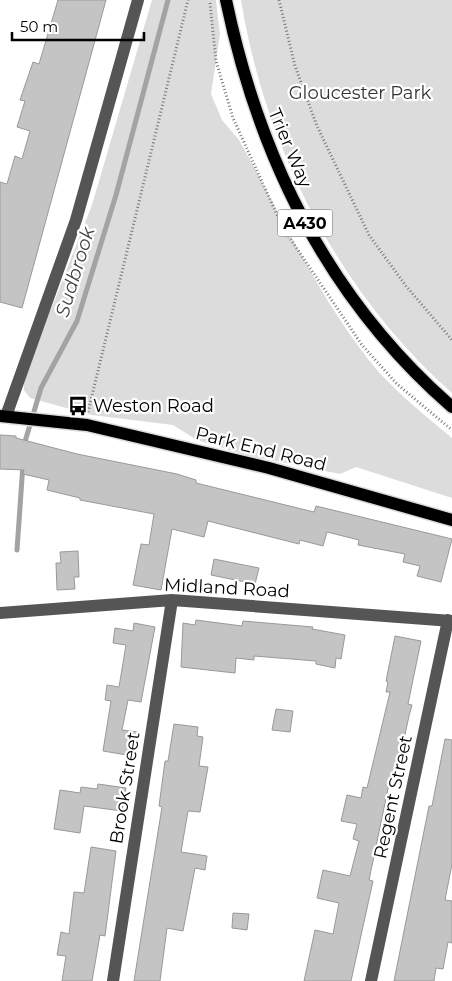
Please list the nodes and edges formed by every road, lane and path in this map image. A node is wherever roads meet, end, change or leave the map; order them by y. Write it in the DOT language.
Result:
graph roads {
  1 [pos="138,0"];
  2 [pos="188,0"];
  3 [pos="226,0"];
  4 [pos="279,0"];
  5 [pos="452,340"];
  6 [pos="452,407"];
  7 [pos="3,416"];
  8 [pos="85,424"];
  9 [pos="452,520"];
  10 [pos="172,600"];
  11 [pos="0,613"];
  12 [pos="450,620"];
  13 [pos="113,981"];
  14 [pos="371,981"];
  1 -- 7 [label="street"];
  2 -- 8 [label="path"];
  3 -- 6 [label="main road, Trier Way / A430"];
  4 -- 5 [label="path"];
  7 -- 8 [label="main road, Park End Road"];
  8 -- 9 [label="main road, Park End Road"];
  10 -- 11 [label="street, Midland Road"];
  10 -- 12 [label="street, Midland Road"];
  10 -- 13 [label="street, Brook Street"];
  12 -- 14 [label="street, Regent Street"];
}
